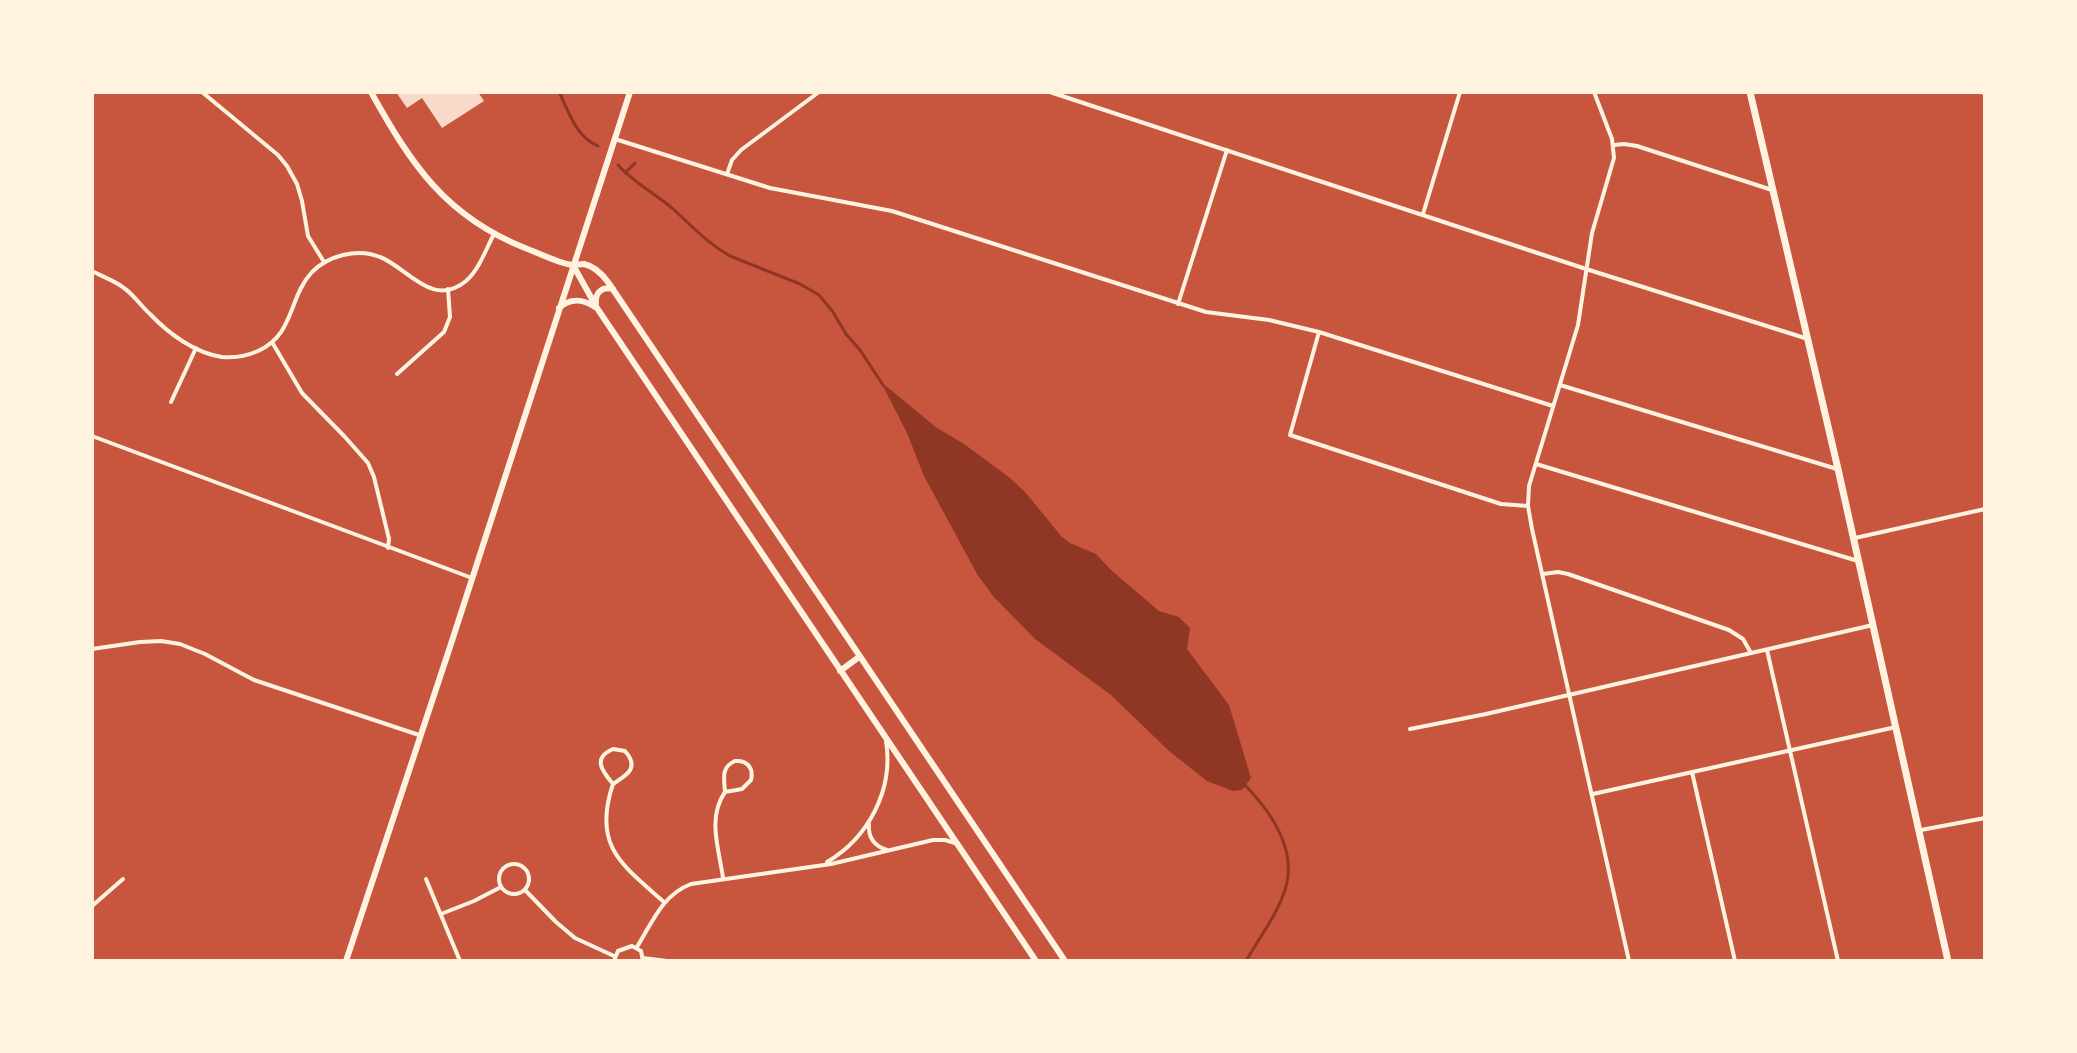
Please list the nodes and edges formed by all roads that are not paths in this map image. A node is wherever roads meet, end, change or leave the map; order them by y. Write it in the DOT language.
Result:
graph roads {
  1 [pos="202,92"];
  2 [pos="371,92"];
  3 [pos="630,92"];
  4 [pos="819,92"];
  5 [pos="1050,92"];
  6 [pos="1460,92"];
  7 [pos="1594,92"];
  8 [pos="1750,92"];
  9 [pos="615,139"];
  10 [pos="1614,145"];
  11 [pos="1227,150"];
  12 [pos="727,174"];
  13 [pos="1773,191"];
  14 [pos="1423,214"];
  15 [pos="494,234"];
  16 [pos="324,263"];
  17 [pos="573,265"];
  18 [pos="1586,269"];
  19 [pos="92,271"];
  20 [pos="448,289"];
  21 [pos="613,289"];
  22 [pos="1178,304"];
  23 [pos="559,308"];
  24 [pos="597,308"];
  25 [pos="1319,332"];
  26 [pos="1808,339"];
  27 [pos="272,342"];
  28 [pos="196,348"];
  29 [pos="397,374"];
  30 [pos="1560,385"];
  31 [pos="171,402"];
  32 [pos="1553,406"];
  33 [pos="92,436"];
  34 [pos="1536,464"];
  35 [pos="1838,469"];
  36 [pos="1528,506"];
  37 [pos="1985,509"];
  38 [pos="1853,538"];
  39 [pos="388,548"];
  40 [pos="1858,561"];
  41 [pos="1543,574"];
  42 [pos="472,578"];
  43 [pos="1873,625"];
  44 [pos="92,649"];
  45 [pos="1767,650"];
  46 [pos="1751,653"];
  47 [pos="859,657"];
  48 [pos="840,671"];
  49 [pos="1570,695"];
  50 [pos="1896,727"];
  51 [pos="1410,729"];
  52 [pos="421,736"];
  53 [pos="885,738"];
  54 [pos="1790,750"];
  55 [pos="1692,772"];
  56 [pos="613,784"];
  57 [pos="725,792"];
  58 [pos="1592,794"];
  59 [pos="1985,818"];
  60 [pos="869,822"];
  61 [pos="1919,831"];
  62 [pos="957,844"];
  63 [pos="889,850"];
  64 [pos="821,865"];
  65 [pos="723,878"];
  66 [pos="123,879"];
  67 [pos="426,879"];
  68 [pos="501,887"];
  69 [pos="525,890"];
  70 [pos="664,902"];
  71 [pos="92,906"];
  72 [pos="441,914"];
  73 [pos="637,947"];
  74 [pos="614,959"];
  75 [pos="643,959"];
  76 [pos="346,961"];
  77 [pos="460,961"];
  78 [pos="667,961"];
  79 [pos="1036,961"];
  80 [pos="1065,961"];
  81 [pos="1629,961"];
  82 [pos="1735,961"];
  83 [pos="1838,961"];
  84 [pos="1948,961"];
  1 -- 16 [label="street"];
  2 -- 15 [label="main road"];
  3 -- 9 [label="main road"];
  4 -- 12 [label="street"];
  5 -- 11 [label="street"];
  6 -- 14 [label="street"];
  7 -- 10 [label="street"];
  8 -- 13 [label="highway"];
  9 -- 12 [label="street"];
  9 -- 17 [label="main road"];
  10 -- 13 [label="street"];
  10 -- 18 [label="street"];
  11 -- 14 [label="street"];
  11 -- 22 [label="street"];
  12 -- 22 [label="street"];
  13 -- 26 [label="highway"];
  14 -- 18 [label="street"];
  15 -- 17 [label="main road"];
  15 -- 20 [label="street"];
  16 -- 20 [label="street"];
  16 -- 27 [label="street"];
  17 -- 21 [label="main road"];
  17 -- 23 [label="main road"];
  17 -- 24 [label="main road"];
  18 -- 26 [label="street"];
  18 -- 30 [label="street"];
  19 -- 28 [label="street"];
  20 -- 29 [label="street"];
  21 -- 24 [label="main road"];
  21 -- 47 [label="main road"];
  22 -- 25 [label="street"];
  23 -- 24 [label="main road"];
  23 -- 42 [label="main road"];
  24 -- 48 [label="main road"];
  25 -- 32 [label="street"];
  25 -- 36 [label="street"];
  26 -- 35 [label="highway"];
  27 -- 28 [label="street"];
  27 -- 39 [label="street"];
  28 -- 31 [label="street"];
  30 -- 32 [label="street"];
  30 -- 35 [label="street"];
  32 -- 34 [label="street"];
  33 -- 39 [label="street"];
  34 -- 36 [label="street"];
  34 -- 40 [label="street"];
  35 -- 38 [label="highway"];
  36 -- 41 [label="street"];
  37 -- 38 [label="street"];
  38 -- 40 [label="highway"];
  39 -- 42 [label="street"];
  40 -- 43 [label="highway"];
  41 -- 46 [label="street"];
  41 -- 49 [label="street"];
  42 -- 52 [label="main road"];
  43 -- 45 [label="street"];
  43 -- 50 [label="highway"];
  44 -- 52 [label="street"];
  45 -- 46 [label="street"];
  45 -- 54 [label="street"];
  46 -- 49 [label="street"];
  47 -- 48 [label="main road"];
  47 -- 80 [label="main road"];
  48 -- 53 [label="main road"];
  49 -- 51 [label="street"];
  49 -- 58 [label="street"];
  50 -- 54 [label="street"];
  50 -- 61 [label="highway"];
  52 -- 76 [label="main road"];
  53 -- 60 [label="street"];
  53 -- 62 [label="main road"];
  54 -- 55 [label="street"];
  54 -- 83 [label="street"];
  55 -- 58 [label="street"];
  55 -- 82 [label="street"];
  56 -- 56 [label="street"];
  56 -- 70 [label="street"];
  57 -- 57 [label="street"];
  57 -- 65 [label="street"];
  58 -- 81 [label="street"];
  59 -- 61 [label="street"];
  60 -- 63 [label="street"];
  60 -- 64 [label="street"];
  61 -- 84 [label="highway"];
  62 -- 63 [label="street"];
  62 -- 79 [label="main road"];
  63 -- 64 [label="street"];
  64 -- 65 [label="street"];
  65 -- 70 [label="street"];
  66 -- 71 [label="street"];
  67 -- 72 [label="street"];
  68 -- 69 [label="street"];
  68 -- 69 [label="street"];
  68 -- 72 [label="street"];
  69 -- 74 [label="street"];
  70 -- 73 [label="street"];
  72 -- 77 [label="street"];
  73 -- 74 [label="street"];
  73 -- 75 [label="street"];
  75 -- 78 [label="street"];
}
